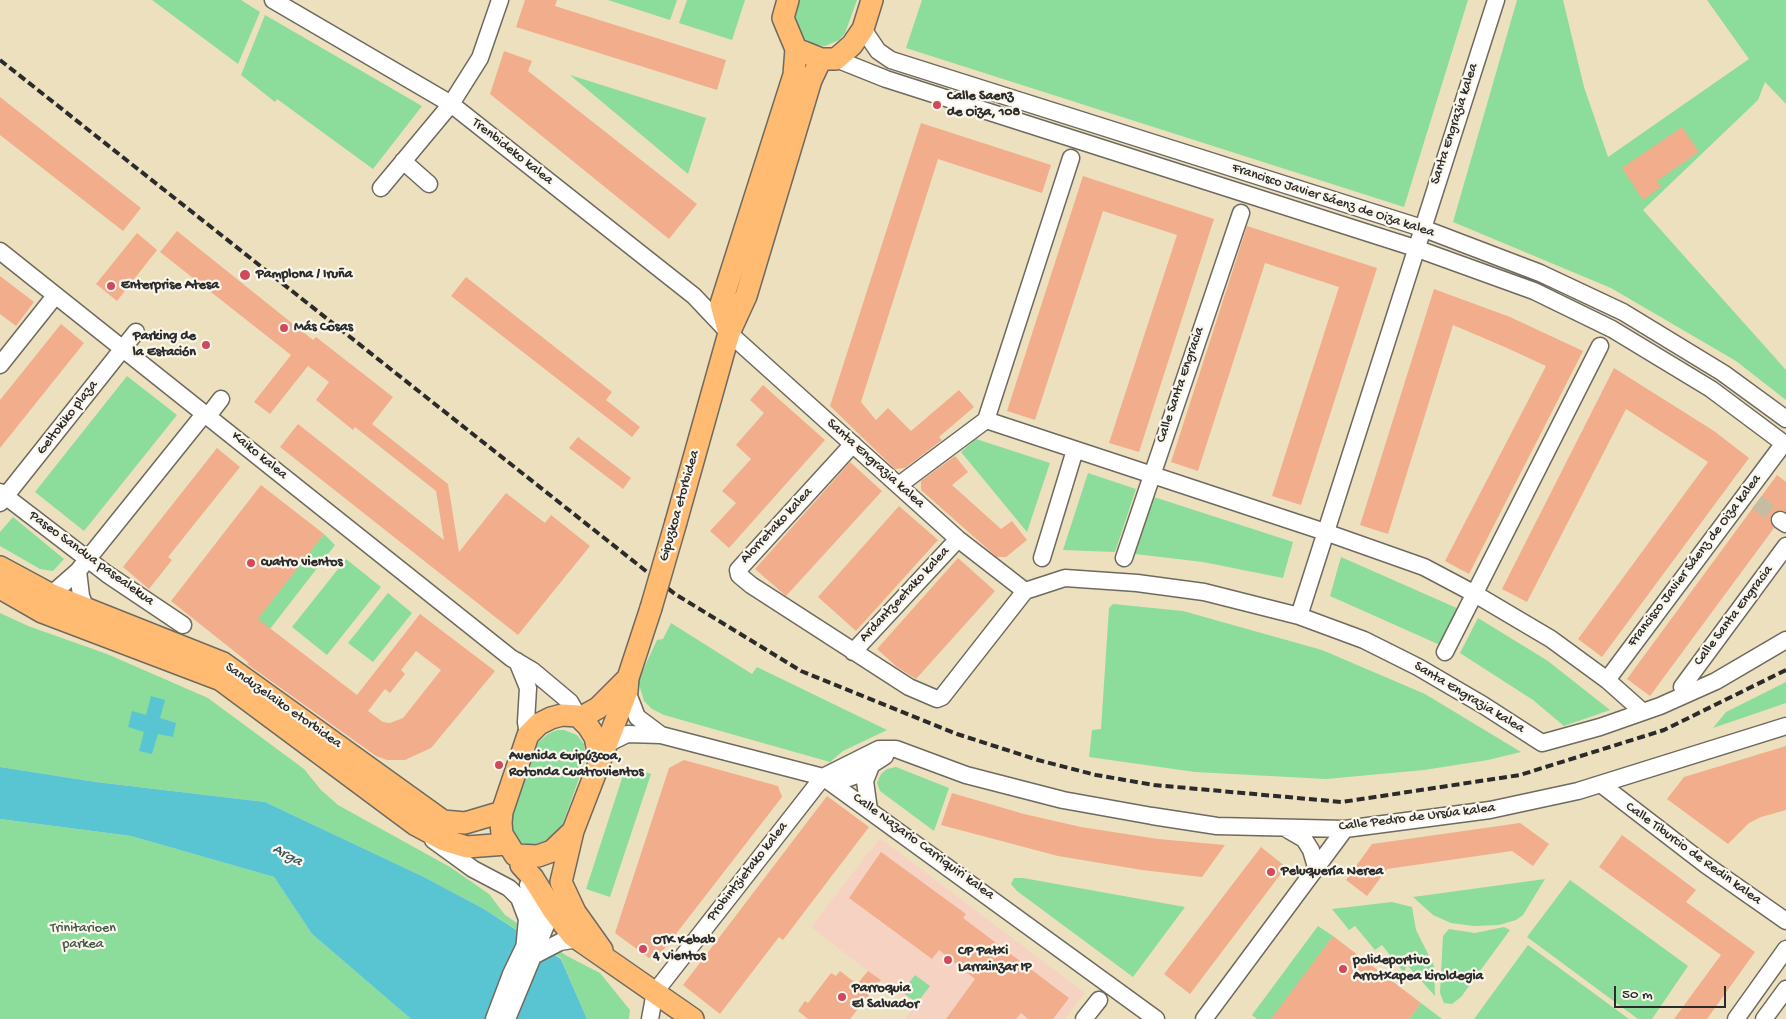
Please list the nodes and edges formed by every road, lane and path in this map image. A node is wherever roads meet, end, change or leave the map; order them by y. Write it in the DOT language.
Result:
graph roads {
  1 [pos="273,0"];
  2 [pos="500,0"];
  3 [pos="788,0"];
  4 [pos="872,0"];
  5 [pos="1496,0"];
  6 [pos="863,29"];
  7 [pos="796,49"];
  8 [pos="829,59"];
  9 [pos="451,104"];
  10 [pos="1071,158"];
  11 [pos="403,161"];
  12 [pos="430,184"];
  13 [pos="380,188"];
  14 [pos="1241,213"];
  15 [pos="1422,228"];
  16 [pos="1415,248"];
  17 [pos="0,251"];
  18 [pos="55,296"];
  19 [pos="136,332"];
  20 [pos="729,333"];
  21 [pos="1600,346"];
  22 [pos="123,349"];
  23 [pos="0,365"];
  24 [pos="221,399"];
  25 [pos="206,414"];
  26 [pos="1786,419"];
  27 [pos="986,420"];
  28 [pos="853,444"];
  29 [pos="1785,444"];
  30 [pos="1075,450"];
  31 [pos="1150,474"];
  32 [pos="899,485"];
  33 [pos="2,498"];
  34 [pos="1325,532"];
  35 [pos="958,539"];
  36 [pos="1786,546"];
  37 [pos="1042,558"];
  38 [pos="1124,558"];
  39 [pos="83,564"];
  40 [pos="0,567"];
  41 [pos="0,588"];
  42 [pos="1025,591"];
  43 [pos="1475,594"];
  44 [pos="44,602"];
  45 [pos="86,609"];
  46 [pos="1299,616"];
  47 [pos="803,618"];
  48 [pos="182,625"];
  49 [pos="1786,640"];
  50 [pos="853,652"];
  51 [pos="1446,652"];
  52 [pos="517,662"];
  53 [pos="1608,680"];
  54 [pos="628,684"];
  55 [pos="1682,686"];
  56 [pos="1643,712"];
  57 [pos="579,717"];
  58 [pos="1786,726"];
  59 [pos="528,735"];
  60 [pos="661,735"];
  61 [pos="896,750"];
  62 [pos="604,752"];
  63 [pos="872,763"];
  64 [pos="829,780"];
  65 [pos="1602,785"];
  66 [pos="869,810"];
  67 [pos="502,812"];
  68 [pos="416,825"];
  69 [pos="1285,828"];
  70 [pos="1345,829"];
  71 [pos="573,831"];
  72 [pos="514,855"];
  73 [pos="1316,867"];
  74 [pos="562,882"];
  75 [pos="546,917"];
  76 [pos="1786,921"];
  77 [pos="578,939"];
  78 [pos="1786,949"];
  79 [pos="530,953"];
  80 [pos="610,960"];
  81 [pos="1786,989"];
  82 [pos="655,992"];
  83 [pos="1099,1000"];
  84 [pos="494,1019"];
  85 [pos="507,1019"];
  86 [pos="650,1019"];
  87 [pos="693,1019"];
  88 [pos="1084,1019"];
  89 [pos="1156,1019"];
  90 [pos="1204,1019"];
  91 [pos="1736,1019"];
  92 [pos="1764,1019"];
  1 -- 9 [label="street, Trenbideko kalea"];
  2 -- 9 [label="street"];
  3 -- 7 [label="main road"];
  4 -- 6 [label="main road"];
  5 -- 15 [label="street, Santa Engrazia kalea"];
  6 -- 8 [label="main road"];
  6 -- 15 [label="street, Francisco Javier Sáenz de Oiza kalea"];
  7 -- 8 [label="main road"];
  7 -- 20 [label="main road"];
  8 -- 16 [label="street, Francisco Javier Sáenz de Oiza kalea"];
  8 -- 20 [label="main road, Gipuzkoa etorbidea"];
  9 -- 11 [label="street"];
  9 -- 20 [label="street, Trenbideko kalea"];
  10 -- 27 [label="street"];
  11 -- 12 [label="street"];
  11 -- 13 [label="street"];
  14 -- 31 [label="street, Calle Santa Engracia"];
  15 -- 16 [label="street, Santa Engrazia kalea"];
  15 -- 26 [label="street, Francisco Javier Sáenz de Oiza kalea"];
  16 -- 29 [label="street, Francisco Javier Sáenz de Oiza kalea"];
  16 -- 34 [label="street, Francisco Javier Sáenz de Oiza kalea"];
  17 -- 18 [label="street, Kaiko kalea"];
  18 -- 22 [label="street, Kaiko kalea"];
  18 -- 23 [label="street"];
  19 -- 22 [label="street, Geltokiko plaza"];
  20 -- 28 [label="street, Santa Engrazia kalea"];
  20 -- 54 [label="main road, Gipuzkoa etorbidea, bridge"];
  21 -- 43 [label="street"];
  22 -- 25 [label="street, Kaiko kalea"];
  22 -- 33 [label="street, Geltokiko plaza"];
  24 -- 25 [label="street"];
  25 -- 39 [label="street"];
  25 -- 52 [label="street, Kaiko kalea"];
  27 -- 30 [label="street"];
  27 -- 32 [label="street"];
  28 -- 32 [label="street, Santa Engrazia kalea"];
  28 -- 47 [label="street, Alorretako kalea"];
  29 -- 53 [label="street, Francisco Javier Sáenz de Oiza kalea"];
  30 -- 31 [label="street"];
  30 -- 37 [label="street"];
  31 -- 34 [label="street"];
  31 -- 38 [label="street, Calle Santa Engracia"];
  32 -- 35 [label="street, Santa Engrazia kalea"];
  33 -- 39 [label="street, Paseo Sandua pasealekua"];
  34 -- 43 [label="street"];
  34 -- 46 [label="street"];
  35 -- 42 [label="street, Santa Engrazia kalea"];
  35 -- 50 [label="street, Ardantzeetako kalea"];
  36 -- 55 [label="street, Calle Santa Engracia"];
  39 -- 44 [label="street"];
  39 -- 45 [label="street"];
  39 -- 48 [label="street, Paseo Sandua pasealekua"];
  40 -- 44 [label="main road, Sanduzelaiko etorbidea"];
  41 -- 44 [label="main road, Sanduzelaiko etorbidea"];
  42 -- 46 [label="street, Santa Engrazia kalea"];
  42 -- 50 [label="street, Ardantzeetako kalea"];
  43 -- 51 [label="street"];
  43 -- 53 [label="street"];
  44 -- 45 [label="main road, Sanduzelaiko etorbidea"];
  44 -- 68 [label="main road, Sanduzelaiko etorbidea"];
  45 -- 67 [label="main road, Sanduzelaiko etorbidea"];
  46 -- 56 [label="street, Santa Engrazia kalea"];
  47 -- 50 [label="street, Ardantzeetako kalea"];
  49 -- 56 [label="street, Santa Engrazia kalea"];
  52 -- 57 [label="street, Kaiko kalea"];
  52 -- 59 [label="street, Kaiko kalea"];
  53 -- 56 [label="street"];
  54 -- 57 [label="main road, Gipuzkoa etorbidea"];
  54 -- 60 [label="street, Calle Nazario Carriquiri kalea"];
  54 -- 62 [label="main road, Gipuzkoa etorbidea"];
  57 -- 59 [label="main road"];
  57 -- 62 [label="main road"];
  58 -- 65 [label="street, Calle Pedro de Ursúa kalea"];
  59 -- 67 [label="main road"];
  60 -- 62 [label="street, Calle Nazario Carriquiri kalea"];
  60 -- 64 [label="street, Calle Nazario Carriquiri kalea"];
  61 -- 63 [label="street"];
  61 -- 64 [label="street, Calle Pedro de Ursúa kalea"];
  61 -- 69 [label="street, Calle Pedro de Ursúa kalea"];
  62 -- 71 [label="main road, Gipuzkoa etorbidea"];
  63 -- 64 [label="street"];
  63 -- 66 [label="street"];
  64 -- 66 [label="street, Calle Nazario Carriquiri kalea"];
  64 -- 82 [label="street, Probintzietako kalea"];
  65 -- 70 [label="street, Calle Pedro de Ursúa kalea"];
  65 -- 76 [label="street, Calle Tiburcio de Redin kalea"];
  66 -- 89 [label="street, Calle Nazario Carriquiri kalea"];
  67 -- 72 [label="main road"];
  68 -- 72 [label="main road, Sanduzelaiko etorbidea"];
  68 -- 79 [label="street, Sanduzelaiko etorbidea"];
  69 -- 70 [label="street, Calle Pedro de Ursúa kalea"];
  69 -- 73 [label="street"];
  70 -- 73 [label="street"];
  71 -- 72 [label="main road, Sanduzelaiko etorbidea"];
  71 -- 74 [label="main road"];
  72 -- 75 [label="main road"];
  73 -- 90 [label="street"];
  74 -- 75 [label="street"];
  74 -- 80 [label="main road"];
  75 -- 77 [label="main road"];
  75 -- 79 [label="street"];
  77 -- 79 [label="street"];
  77 -- 80 [label="main road"];
  78 -- 91 [label="street"];
  79 -- 84 [label="street"];
  79 -- 85 [label="street"];
  80 -- 82 [label="main road"];
  81 -- 92 [label="street"];
  82 -- 86 [label="street"];
  82 -- 87 [label="main road"];
  83 -- 88 [label="street"];
}
